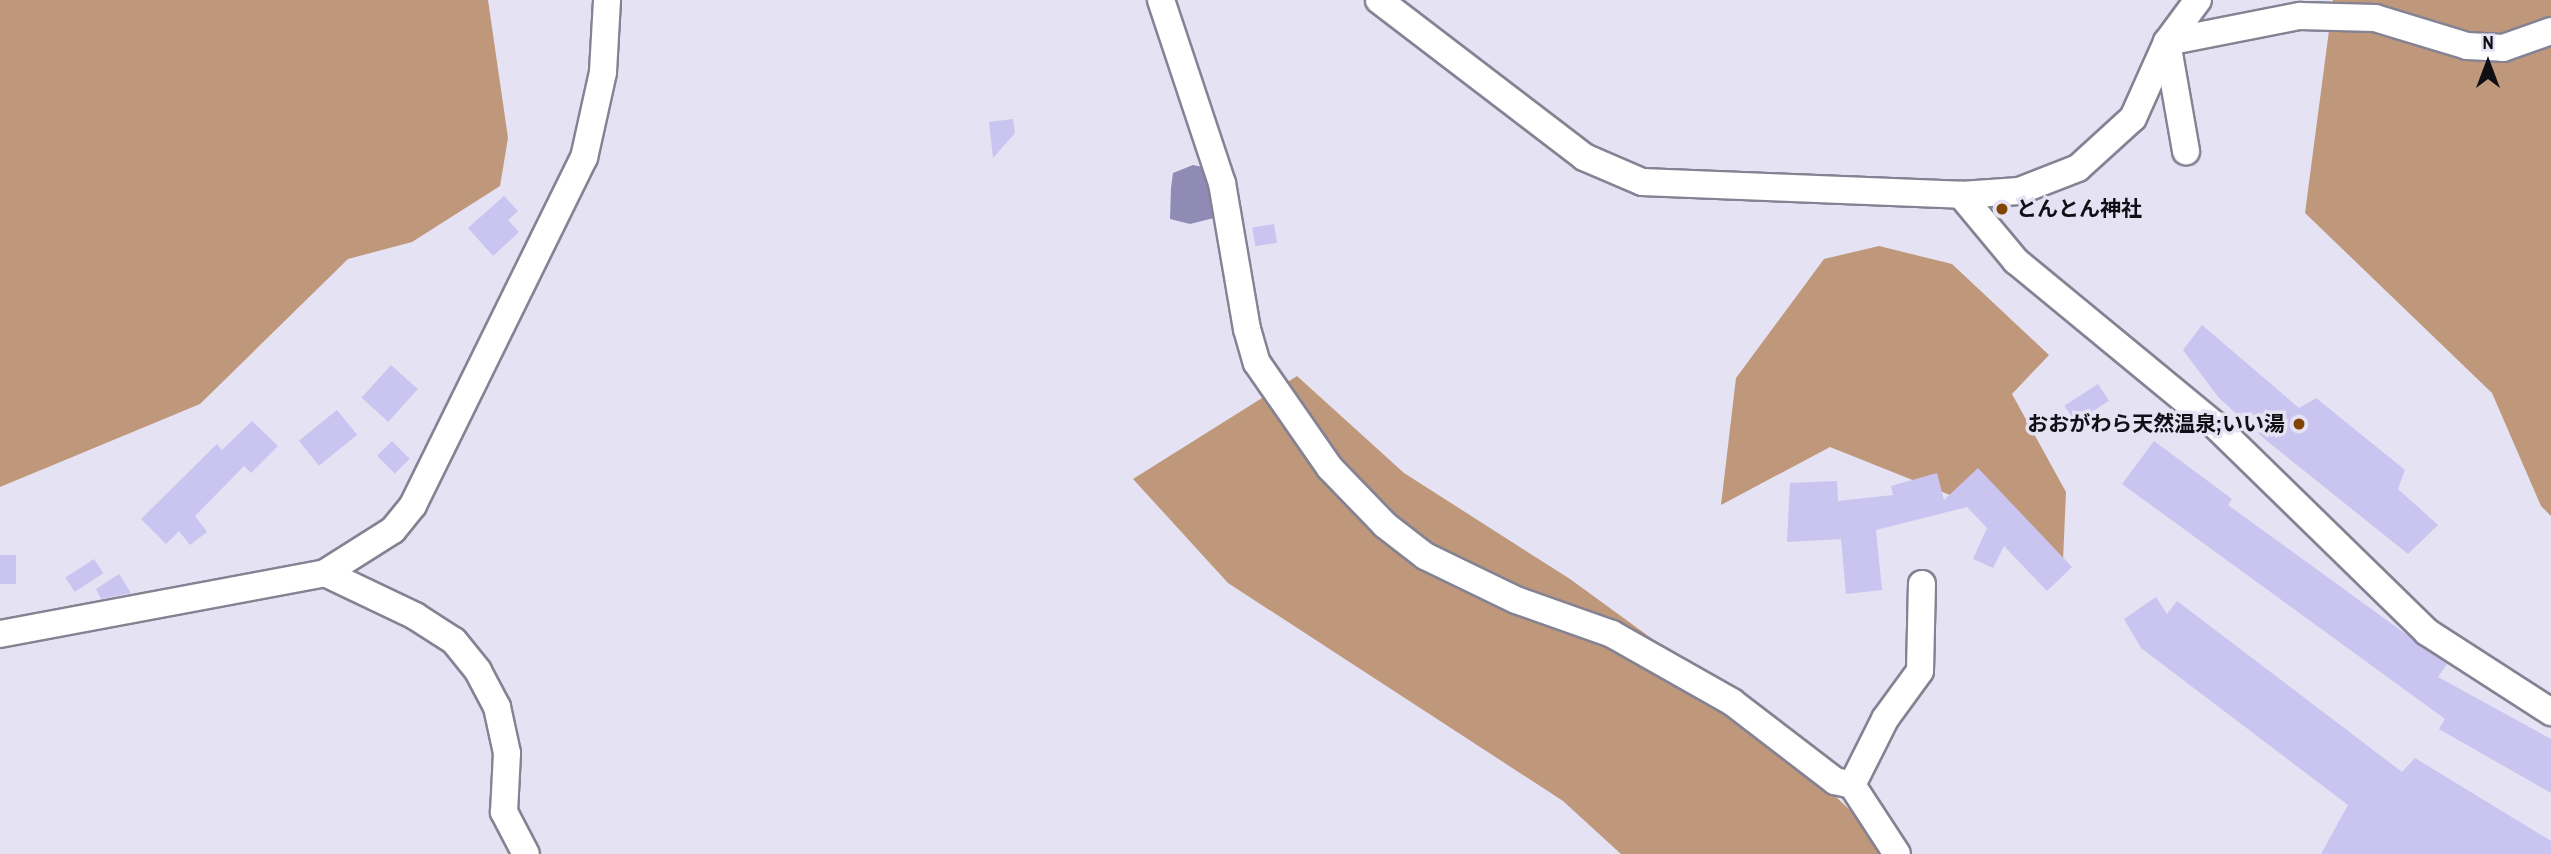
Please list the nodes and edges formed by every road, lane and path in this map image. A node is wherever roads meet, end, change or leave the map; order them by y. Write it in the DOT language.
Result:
graph roads {
  1 [pos="607,0"];
  2 [pos="1161,0"];
  3 [pos="1379,0"];
  4 [pos="2198,0"];
  5 [pos="2551,31"];
  6 [pos="2167,42"];
  7 [pos="2186,151"];
  8 [pos="1961,195"];
  9 [pos="325,573"];
  10 [pos="1922,584"];
  11 [pos="0,634"];
  12 [pos="2551,712"];
  13 [pos="1852,785"];
  14 [pos="526,854"];
  15 [pos="1897,854"];
  1 -- 9 [label="street"];
  2 -- 13 [label="street"];
  3 -- 8 [label="street"];
  4 -- 6 [label="street"];
  5 -- 6 [label="street"];
  6 -- 7 [label="street"];
  6 -- 8 [label="street"];
  8 -- 12 [label="street"];
  9 -- 11 [label="street"];
  9 -- 14 [label="street"];
  10 -- 13 [label="street"];
  13 -- 15 [label="street"];
}
